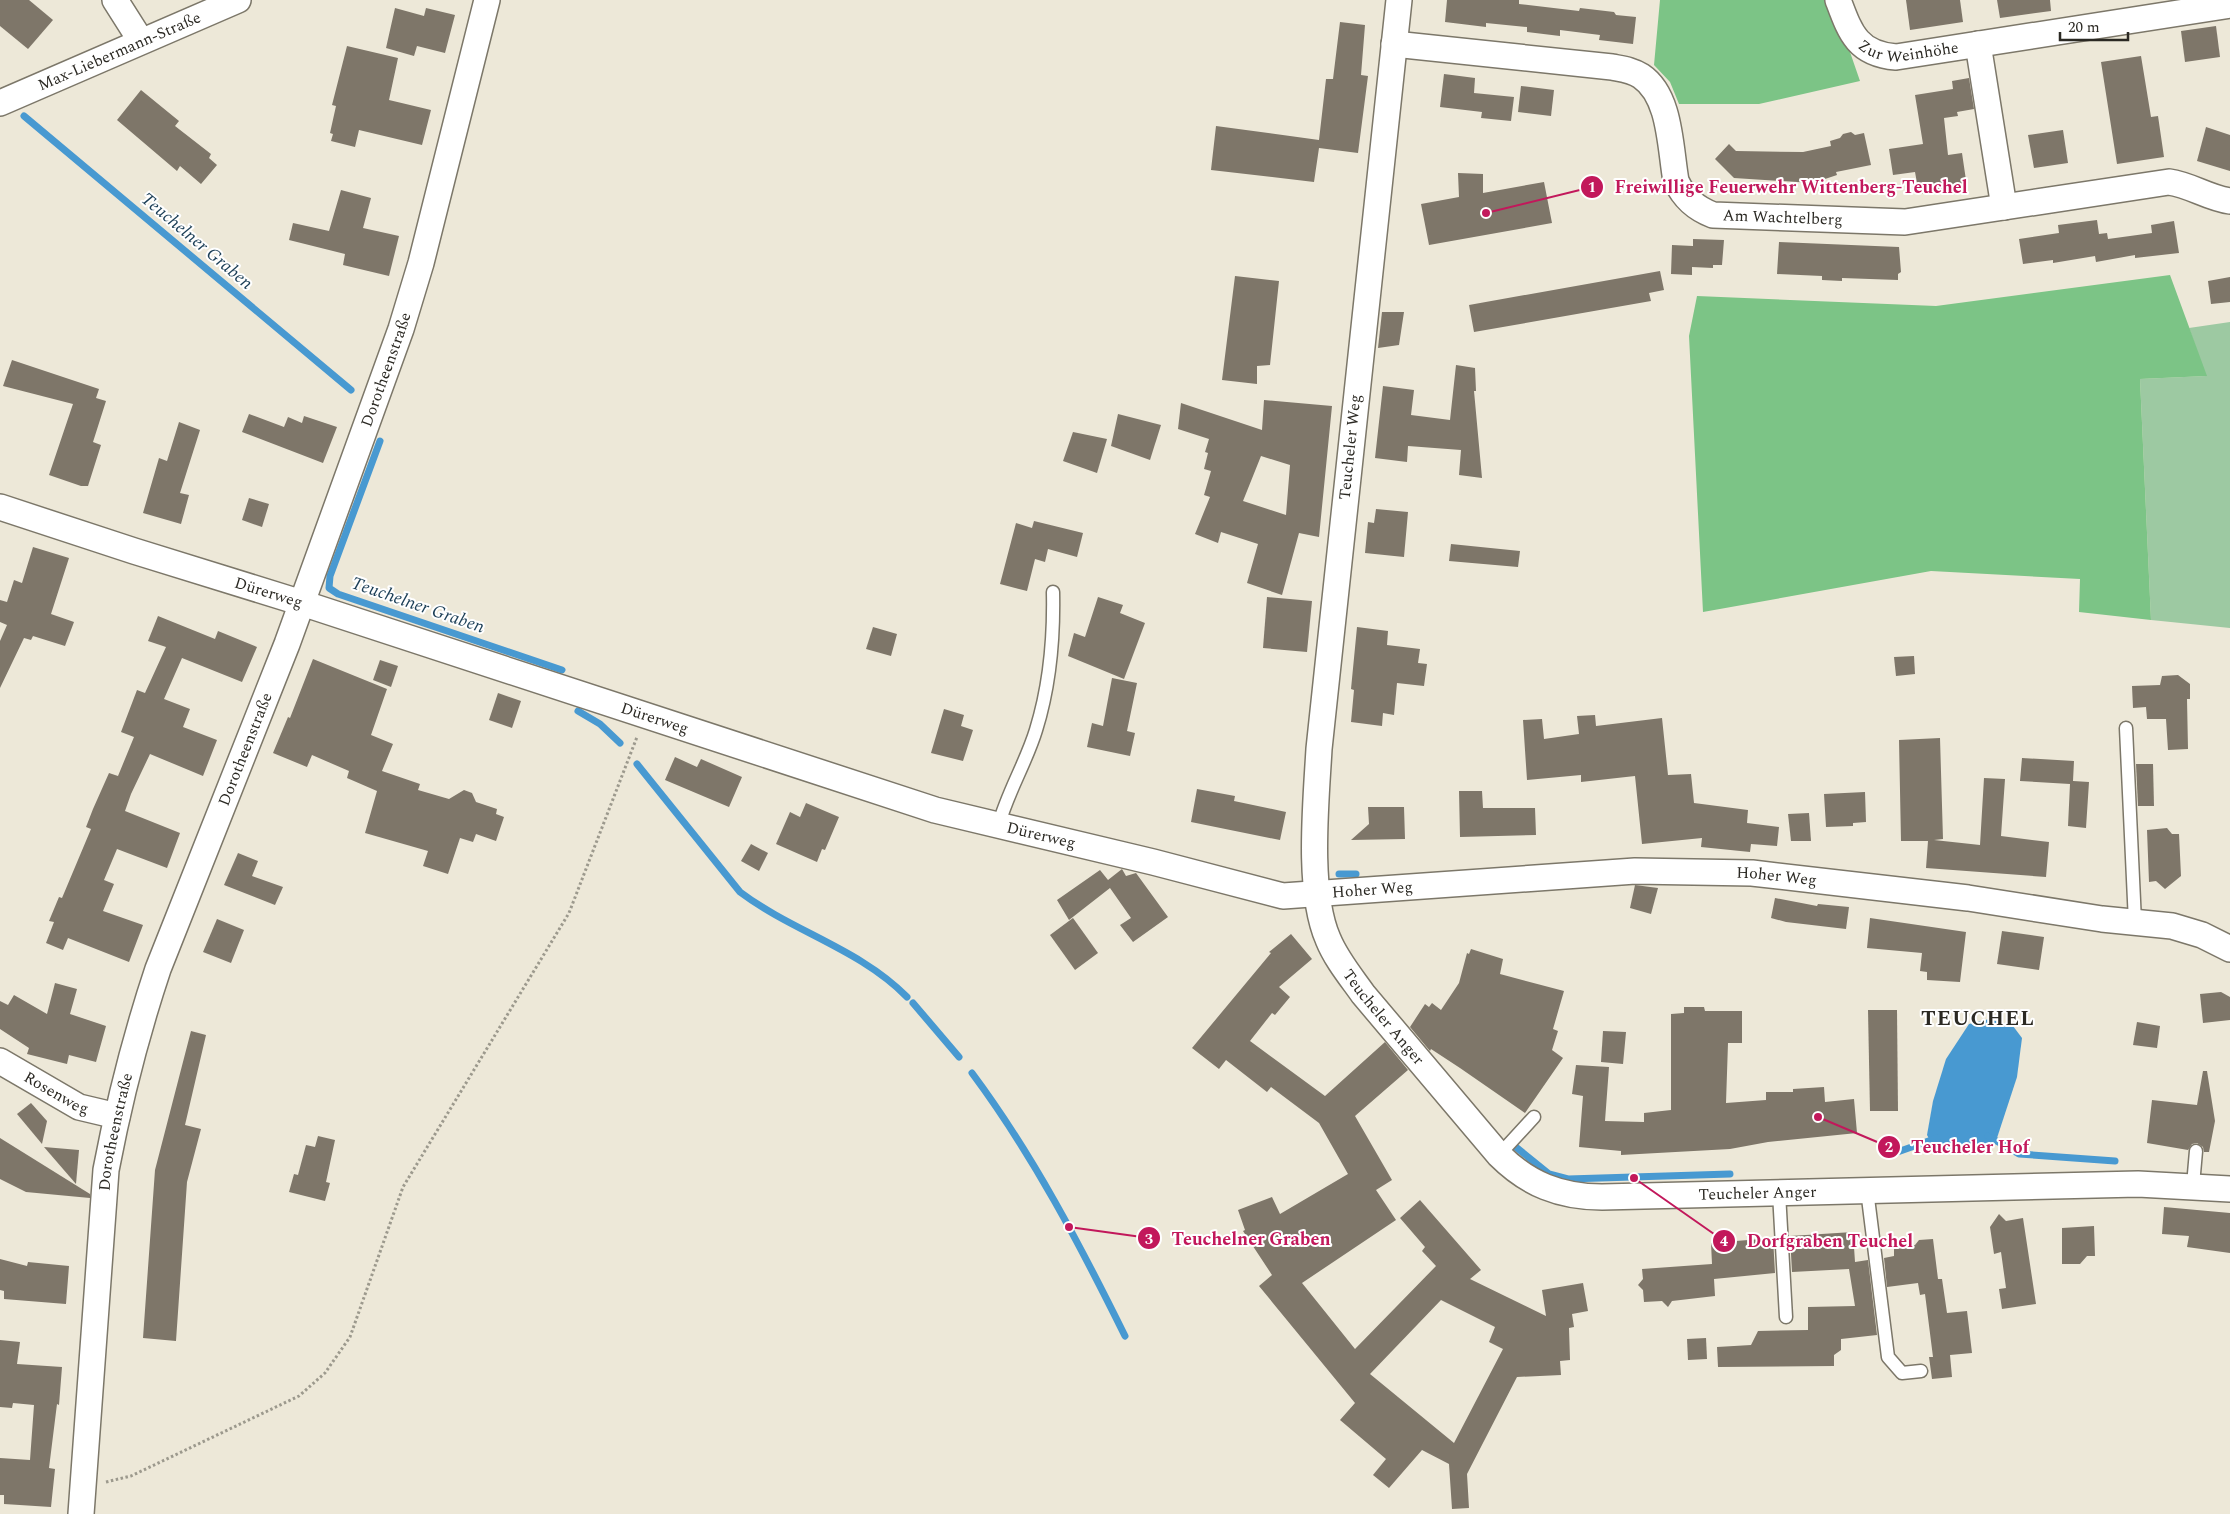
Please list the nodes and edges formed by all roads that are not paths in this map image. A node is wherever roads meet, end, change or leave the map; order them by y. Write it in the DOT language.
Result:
graph roads {
  1 [pos="115,0"];
  2 [pos="238,0"];
  3 [pos="487,0"];
  4 [pos="1399,0"];
  5 [pos="1838,0"];
  6 [pos="2230,6"];
  7 [pos="141,41"];
  8 [pos="1394,44"];
  9 [pos="1978,44"];
  10 [pos="0,103"];
  11 [pos="2230,201"];
  12 [pos="2004,207"];
  13 [pos="0,507"];
  14 [pos="1053,592"];
  15 [pos="302,603"];
  16 [pos="2126,728"];
  17 [pos="998,827"];
  18 [pos="1318,894"];
  19 [pos="2135,922"];
  20 [pos="2230,949"];
  21 [pos="0,1061"];
  22 [pos="117,1116"];
  23 [pos="1534,1117"];
  24 [pos="2196,1151"];
  25 [pos="1499,1155"];
  26 [pos="2193,1185"];
  27 [pos="2230,1189"];
  28 [pos="1867,1190"];
  29 [pos="1780,1193"];
  30 [pos="1786,1317"];
  31 [pos="1921,1371"];
  32 [pos="81,1514"];
  1 -- 7 [label="street"];
  2 -- 7 [label="street, Max-Liebermann-Straße"];
  3 -- 15 [label="street, Dorotheenstraße"];
  4 -- 8 [label="street, Teucheler Weg"];
  5 -- 9 [label="street, Zur Weinhöhe"];
  6 -- 9 [label="street, Zur Weinhöhe"];
  7 -- 10 [label="street, Max-Liebermann-Straße"];
  8 -- 12 [label="street, Am Wachtelberg"];
  8 -- 18 [label="street, Teucheler Weg"];
  9 -- 12 [label="street, Zur Weinhöhe"];
  11 -- 12 [label="street, Am Wachtelberg"];
  13 -- 15 [label="street, Dürerweg"];
  14 -- 17 [label="lane"];
  15 -- 17 [label="street, Dürerweg"];
  15 -- 22 [label="street, Dorotheenstraße"];
  16 -- 19 [label="lane"];
  17 -- 18 [label="street, Dürerweg"];
  18 -- 19 [label="street, Hoher Weg"];
  18 -- 25 [label="street, Teucheler Anger"];
  19 -- 20 [label="street, Hoher Weg"];
  21 -- 22 [label="street, Rosenweg"];
  22 -- 32 [label="street, Dorotheenstraße"];
  23 -- 25 [label="lane"];
  24 -- 26 [label="lane"];
  25 -- 29 [label="street, Teucheler Anger"];
  26 -- 27 [label="street, Teucheler Anger"];
  26 -- 28 [label="street, Teucheler Anger"];
  28 -- 29 [label="street, Teucheler Anger"];
  28 -- 31 [label="lane"];
  29 -- 30 [label="lane"];
}
